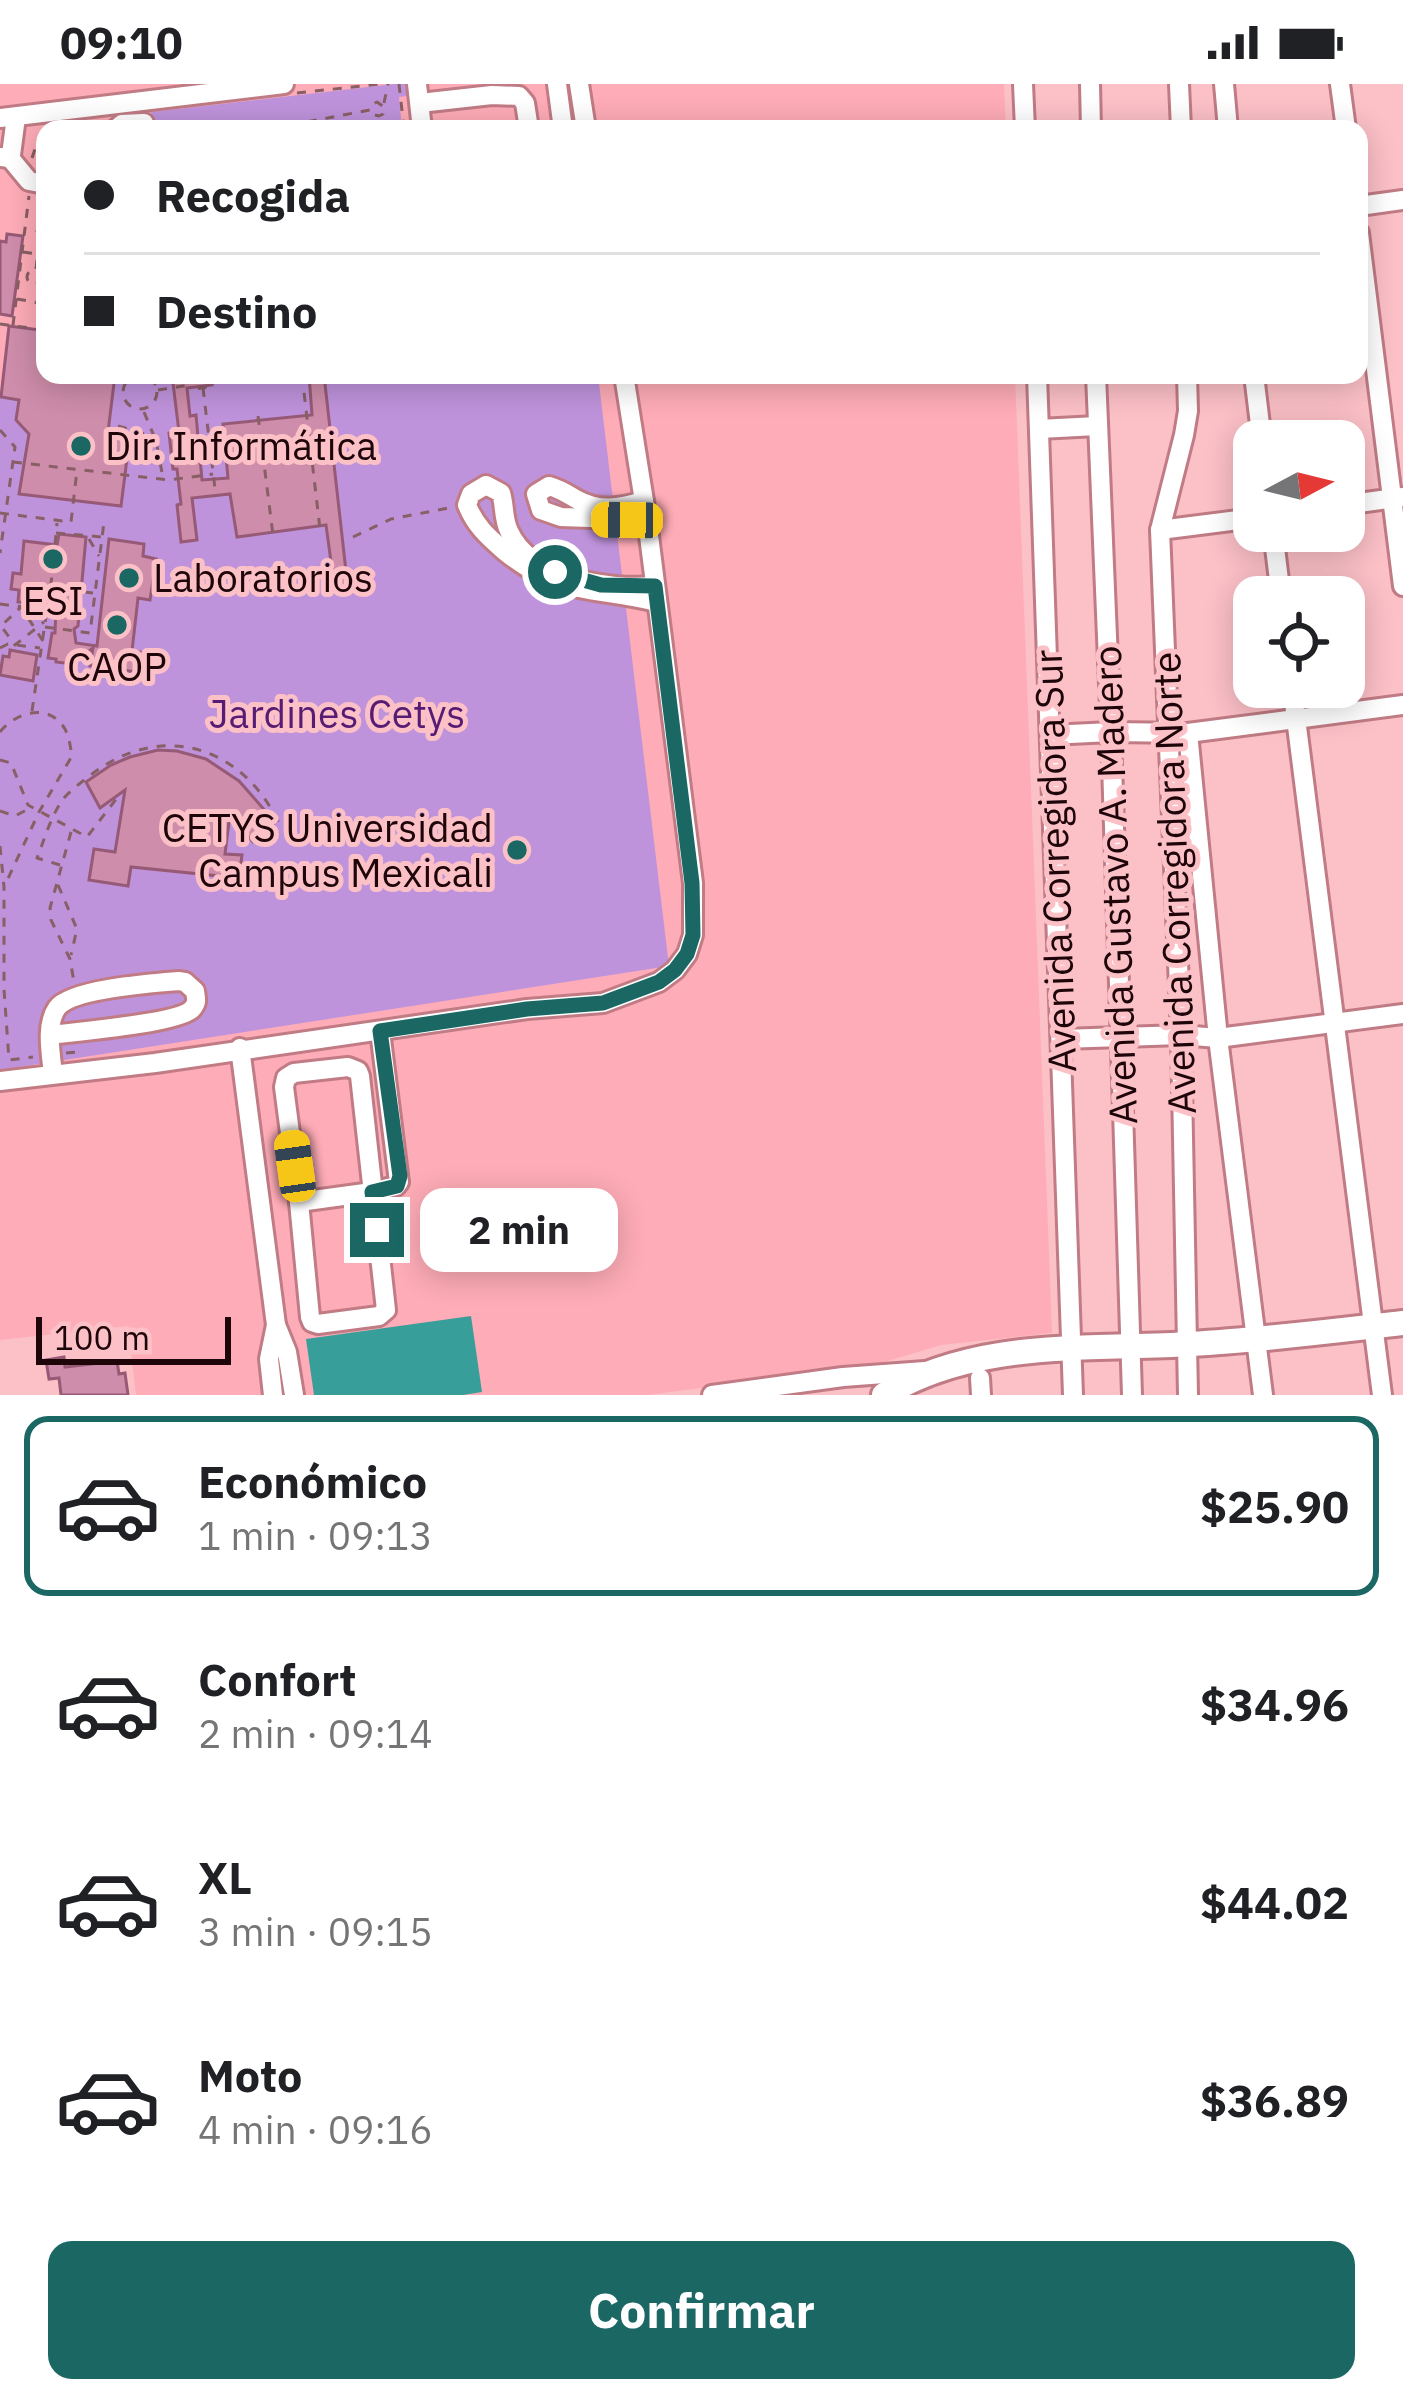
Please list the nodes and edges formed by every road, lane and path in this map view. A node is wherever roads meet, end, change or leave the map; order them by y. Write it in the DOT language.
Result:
graph roads {
  1 [pos="284,84"];
  2 [pos="388,84"];
  3 [pos="399,84"];
  4 [pos="556,84"];
  5 [pos="579,84"];
  6 [pos="1023,84"];
  7 [pos="1090,84"];
  8 [pos="1179,84"];
  9 [pos="1224,84"];
  10 [pos="1340,84"];
  11 [pos="418,94"];
  12 [pos="147,102"];
  13 [pos="383,105"];
  14 [pos="370,110"];
  15 [pos="8,118"];
  16 [pos="145,120"];
  17 [pos="313,120"];
  18 [pos="403,120"];
  19 [pos="528,120"];
  20 [pos="562,120"];
  21 [pos="585,120"];
  22 [pos="1025,120"];
  23 [pos="1091,120"];
  24 [pos="1180,120"];
  25 [pos="1227,120"];
  26 [pos="1345,120"];
  27 [pos="36,143"];
  28 [pos="5,158"];
  29 [pos="35,183"];
  30 [pos="1403,200"];
  31 [pos="1368,205"];
  32 [pos="26,223"];
  33 [pos="35,224"];
  34 [pos="36,231"];
  35 [pos="22,252"];
  36 [pos="36,254"];
  37 [pos="36,270"];
  38 [pos="19,275"];
  39 [pos="28,276"];
  40 [pos="36,283"];
  41 [pos="1368,294"];
  42 [pos="16,299"];
  43 [pos="36,302"];
  44 [pos="0,324"];
  45 [pos="13,326"];
  46 [pos="36,329"];
  47 [pos="125,384"];
  48 [pos="153,384"];
  49 [pos="193,384"];
  50 [pos="214,384"];
  51 [pos="303,384"];
  52 [pos="625,384"];
  53 [pos="1037,384"];
  54 [pos="1096,384"];
  55 [pos="1187,384"];
  56 [pos="1255,384"];
  57 [pos="202,388"];
  58 [pos="156,390"];
  59 [pos="143,409"];
  60 [pos="258,416"];
  61 [pos="1259,420"];
  62 [pos="118,426"];
  63 [pos="1097,426"];
  64 [pos="1039,428"];
  65 [pos="0,430"];
  66 [pos="154,436"];
  67 [pos="13,463"];
  68 [pos="77,470"];
  69 [pos="213,474"];
  70 [pos="163,480"];
  71 [pos="216,497"];
  72 [pos="1398,498"];
  73 [pos="1365,502"];
  74 [pos="467,505"];
  75 [pos="645,511"];
  76 [pos="3,514"];
  77 [pos="58,521"];
  78 [pos="1233,521"];
  79 [pos="104,522"];
  80 [pos="320,529"];
  81 [pos="1160,530"];
  82 [pos="56,533"];
  83 [pos="273,535"];
  84 [pos="87,536"];
  85 [pos="102,537"];
  86 [pos="352,538"];
  87 [pos="56,544"];
  88 [pos="0,553"];
  89 [pos="100,558"];
  90 [pos="52,576"];
  91 [pos="1403,586"];
  92 [pos="50,588"];
  93 [pos="69,590"];
  94 [pos="95,593"];
  95 [pos="656,594"];
  96 [pos="0,604"];
  97 [pos="21,607"];
  98 [pos="47,607"];
  99 [pos="45,624"];
  100 [pos="35,629"];
  101 [pos="43,641"];
  102 [pos="15,645"];
  103 [pos="0,648"];
  104 [pos="41,648"];
  105 [pos="1403,705"];
  106 [pos="1295,708"];
  107 [pos="32,713"];
  108 [pos="1297,719"];
  109 [pos="0,732"];
  110 [pos="1111,732"];
  111 [pos="1179,733"];
  112 [pos="1050,735"];
  113 [pos="0,760"];
  114 [pos="120,794"];
  115 [pos="32,807"];
  116 [pos="0,811"];
  117 [pos="39,812"];
  118 [pos="52,819"];
  119 [pos="71,830"];
  120 [pos="282,830"];
  121 [pos="0,846"];
  122 [pos="60,865"];
  123 [pos="57,884"];
  124 [pos="2,887"];
  125 [pos="70,959"];
  126 [pos="75,989"];
  127 [pos="2,990"];
  128 [pos="1403,1014"];
  129 [pos="150,1022"];
  130 [pos="1335,1022"];
  131 [pos="380,1031"];
  132 [pos="50,1035"];
  133 [pos="1181,1035"];
  134 [pos="1120,1037"];
  135 [pos="1218,1038"];
  136 [pos="1062,1040"];
  137 [pos="316,1041"];
  138 [pos="240,1048"];
  139 [pos="9,1060"];
  140 [pos="155,1063"];
  141 [pos="320,1070"];
  142 [pos="53,1074"];
  143 [pos="0,1081"];
  144 [pos="372,1192"];
  145 [pos="299,1202"];
  146 [pos="1403,1323"];
  147 [pos="276,1325"];
  148 [pos="1373,1326"];
  149 [pos="1256,1340"];
  150 [pos="1186,1344"];
  151 [pos="1131,1346"];
  152 [pos="1072,1347"];
  153 [pos="930,1371"];
  154 [pos="293,1387"];
  155 [pos="272,1388"];
  156 [pos="712,1395"];
  157 [pos="884,1395"];
  158 [pos="1073,1395"];
  159 [pos="1132,1395"];
  160 [pos="1188,1395"];
  161 [pos="1263,1395"];
  162 [pos="1382,1395"];
  1 -- 12 [label="street"];
  2 -- 13 [label="path"];
  3 -- 18 [label="path"];
  4 -- 20 [label="street"];
  5 -- 21 [label="street"];
  6 -- 22 [label="street"];
  7 -- 23 [label="street"];
  8 -- 24 [label="street"];
  9 -- 25 [label="street"];
  10 -- 26 [label="street"];
  11 -- 19 [label="street"];
  12 -- 15 [label="street"];
  12 -- 16 [label="street"];
  13 -- 14 [label="path"];
  13 -- 14 [label="path"];
  14 -- 17 [label="path"];
  15 -- 28 [label="street"];
  27 -- 29 [label="path"];
  28 -- 29 [label="street"];
  29 -- 32 [label="path"];
  30 -- 31 [label="street"];
  32 -- 33 [label="path"];
  32 -- 35 [label="path"];
  33 -- 34 [label="path"];
  35 -- 36 [label="path"];
  35 -- 38 [label="path"];
  37 -- 39 [label="path"];
  38 -- 39 [label="path"];
  38 -- 42 [label="path"];
  39 -- 40 [label="path"];
  41 -- 72 [label="street"];
  42 -- 43 [label="path"];
  42 -- 45 [label="path"];
  44 -- 45 [label="path"];
  45 -- 46 [label="path"];
  47 -- 59 [label="path"];
  48 -- 58 [label="path"];
  49 -- 57 [label="path"];
  49 -- 58 [label="path"];
  50 -- 57 [label="path"];
  51 -- 80 [label="path"];
  52 -- 75 [label="street"];
  53 -- 64 [label="street, Avenida Corregidora Sur"];
  54 -- 63 [label="street, Avenida Gustavo A. Madero"];
  55 -- 81 [label="street, Avenida Corregidora Norte"];
  56 -- 61 [label="street"];
  57 -- 69 [label="path"];
  58 -- 59 [label="path"];
  59 -- 66 [label="path"];
  60 -- 83 [label="path"];
  62 -- 66 [label="path"];
  63 -- 64 [label="street"];
  63 -- 110 [label="street, Avenida Gustavo A. Madero"];
  64 -- 112 [label="street, Avenida Corregidora Sur"];
  65 -- 67 [label="path"];
  66 -- 70 [label="path"];
  67 -- 68 [label="path"];
  67 -- 76 [label="path"];
  68 -- 70 [label="path"];
  68 -- 77 [label="path"];
  69 -- 70 [label="path"];
  69 -- 71 [label="path"];
  72 -- 73 [label="street"];
  72 -- 91 [label="street"];
  74 -- 86 [label="path"];
  74 -- 95 [label="street"];
  74 -- 95 [label="street"];
  75 -- 75 [label="street"];
  75 -- 95 [label="street"];
  76 -- 77 [label="path"];
  76 -- 88 [label="path"];
  77 -- 82 [label="path"];
  78 -- 81 [label="street"];
  79 -- 85 [label="path"];
  81 -- 111 [label="street, Avenida Corregidora Norte"];
  82 -- 84 [label="path"];
  82 -- 87 [label="path"];
  84 -- 85 [label="path"];
  84 -- 89 [label="path"];
  85 -- 89 [label="path"];
  89 -- 94 [label="path"];
  90 -- 92 [label="path"];
  92 -- 93 [label="path"];
  92 -- 98 [label="path"];
  93 -- 94 [label="path"];
  93 -- 98 [label="path"];
  94 -- 99 [label="path"];
  95 -- 131 [label="street"];
  96 -- 97 [label="path"];
  97 -- 98 [label="path"];
  97 -- 100 [label="path"];
  97 -- 102 [label="path"];
  98 -- 99 [label="path"];
  99 -- 100 [label="path"];
  99 -- 101 [label="path"];
  100 -- 101 [label="path"];
  100 -- 102 [label="path"];
  101 -- 104 [label="path"];
  102 -- 103 [label="path"];
  102 -- 104 [label="path"];
  104 -- 107 [label="path"];
  105 -- 108 [label="street"];
  106 -- 108 [label="street"];
  107 -- 109 [label="path"];
  107 -- 117 [label="path"];
  108 -- 111 [label="street"];
  108 -- 130 [label="street"];
  110 -- 111 [label="street"];
  110 -- 112 [label="street"];
  110 -- 134 [label="street, Avenida Gustavo A. Madero"];
  111 -- 133 [label="street, Avenida Corregidora Norte"];
  111 -- 135 [label="street"];
  112 -- 136 [label="street, Avenida Corregidora Sur"];
  113 -- 115 [label="path"];
  114 -- 119 [label="path"];
  115 -- 116 [label="path"];
  115 -- 117 [label="path"];
  117 -- 118 [label="path"];
  117 -- 124 [label="path"];
  118 -- 119 [label="path"];
  118 -- 120 [label="path"];
  118 -- 122 [label="path"];
  119 -- 122 [label="path"];
  121 -- 124 [label="path"];
  122 -- 123 [label="path"];
  123 -- 125 [label="path"];
  123 -- 125 [label="path"];
  124 -- 127 [label="path"];
  125 -- 126 [label="path"];
  127 -- 139 [label="path"];
  128 -- 130 [label="street"];
  129 -- 132 [label="street"];
  129 -- 132 [label="street"];
  129 -- 140 [label="street"];
  130 -- 135 [label="street"];
  130 -- 148 [label="street"];
  131 -- 137 [label="street"];
  131 -- 144 [label="street"];
  132 -- 142 [label="street"];
  133 -- 134 [label="street"];
  133 -- 135 [label="street"];
  133 -- 150 [label="street, Avenida Corregidora Norte"];
  134 -- 136 [label="street"];
  134 -- 151 [label="street, Avenida Gustavo A. Madero"];
  135 -- 149 [label="street"];
  136 -- 152 [label="street, Avenida Corregidora Sur"];
  137 -- 138 [label="street"];
  137 -- 141 [label="street"];
  138 -- 140 [label="street"];
  138 -- 147 [label="street"];
  140 -- 142 [label="street"];
  141 -- 144 [label="street"];
  141 -- 145 [label="street"];
  142 -- 143 [label="street"];
  144 -- 145 [label="street"];
  144 -- 145 [label="street"];
  146 -- 148 [label="main road"];
  147 -- 154 [label="street"];
  147 -- 155 [label="street"];
  148 -- 149 [label="main road"];
  148 -- 162 [label="street"];
  149 -- 150 [label="main road"];
  149 -- 161 [label="street"];
  150 -- 151 [label="main road"];
  150 -- 160 [label="street, Avenida Corregidora Norte"];
  151 -- 152 [label="main road"];
  151 -- 159 [label="street, Avenida Gustavo A. Madero"];
  152 -- 153 [label="main road"];
  152 -- 158 [label="street, Avenida Corregidora Sur"];
  153 -- 156 [label="street"];
  153 -- 157 [label="main road"];
  154 -- 155 [label="street"];
}
